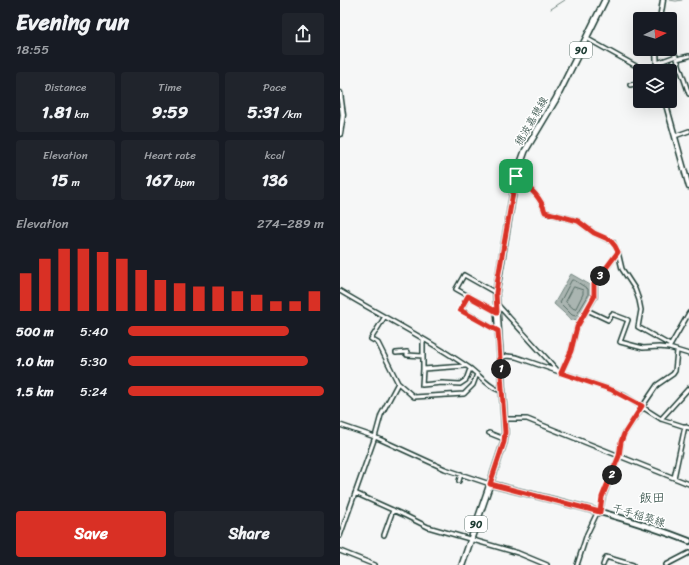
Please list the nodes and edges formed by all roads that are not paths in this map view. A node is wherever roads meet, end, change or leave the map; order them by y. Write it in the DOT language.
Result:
graph roads {
  1 [pos="605,0"];
  2 [pos="663,0"];
  3 [pos="661,12"];
  4 [pos="586,38"];
  5 [pos="656,56"];
  6 [pos="676,56"];
  7 [pos="689,56"];
  8 [pos="657,63"];
  9 [pos="633,64"];
  10 [pos="633,84"];
  11 [pos="630,85"];
  12 [pos="340,93"];
  13 [pos="689,94"];
  14 [pos="667,108"];
  15 [pos="689,131"];
  16 [pos="340,134"];
  17 [pos="674,136"];
  18 [pos="516,176"];
  19 [pos="689,187"];
  20 [pos="618,252"];
  21 [pos="340,291"];
  22 [pos="496,293"];
  23 [pos="468,296"];
  24 [pos="496,304"];
  25 [pos="587,310"];
  26 [pos="497,312"];
  27 [pos="689,313"];
  28 [pos="384,318"];
  29 [pos="498,331"];
  30 [pos="423,339"];
  31 [pos="669,346"];
  32 [pos="677,351"];
  33 [pos="396,353"];
  34 [pos="689,354"];
  35 [pos="423,356"];
  36 [pos="500,358"];
  37 [pos="466,366"];
  38 [pos="423,369"];
  39 [pos="470,369"];
  40 [pos="560,373"];
  41 [pos="477,374"];
  42 [pos="398,383"];
  43 [pos="689,388"];
  44 [pos="503,391"];
  45 [pos="642,406"];
  46 [pos="505,419"];
  47 [pos="661,419"];
  48 [pos="340,425"];
  49 [pos="685,426"];
  50 [pos="689,428"];
  51 [pos="489,433"];
  52 [pos="375,437"];
  53 [pos="504,439"];
  54 [pos="619,456"];
  55 [pos="461,474"];
  56 [pos="674,478"];
  57 [pos="459,481"];
  58 [pos="490,484"];
  59 [pos="689,484"];
  60 [pos="355,494"];
  61 [pos="393,510"];
  62 [pos="599,511"];
  63 [pos="384,535"];
  64 [pos="340,536"];
  65 [pos="471,540"];
  66 [pos="689,541"];
  67 [pos="340,551"];
  68 [pos="689,553"];
  69 [pos="375,565"];
  70 [pos="462,565"];
  71 [pos="547,565"];
  72 [pos="577,565"];
  73 [pos="603,565"];
  74 [pos="633,565"];
  75 [pos="666,565"];
  1 -- 4 [label="main road, 穂波嘉穂線 / 90"];
  2 -- 3 [label="street"];
  4 -- 9 [label="street"];
  4 -- 18 [label="main road, 穂波嘉穂線 / 90"];
  5 -- 8 [label="street"];
  6 -- 8 [label="street"];
  7 -- 13 [label="street"];
  10 -- 11 [label="street"];
  12 -- 16 [label="street"];
  14 -- 17 [label="street"];
  15 -- 17 [label="street"];
  17 -- 19 [label="street"];
  18 -- 20 [label="street"];
  18 -- 22 [label="main road, 穂波嘉穂線 / 90"];
  20 -- 25 [label="street"];
  20 -- 31 [label="street"];
  21 -- 28 [label="street"];
  22 -- 23 [label="street"];
  22 -- 24 [label="main road, 穂波嘉穂線 / 90"];
  23 -- 26 [label="street"];
  23 -- 29 [label="street"];
  24 -- 26 [label="main road, 穂波嘉穂線 / 90"];
  24 -- 40 [label="street"];
  25 -- 31 [label="street"];
  25 -- 40 [label="street"];
  26 -- 29 [label="main road, 穂波嘉穂線 / 90"];
  27 -- 31 [label="street"];
  28 -- 30 [label="street"];
  28 -- 42 [label="street"];
  29 -- 36 [label="main road, 穂波嘉穂線 / 90"];
  30 -- 35 [label="street"];
  30 -- 37 [label="street"];
  31 -- 32 [label="street"];
  32 -- 34 [label="street"];
  32 -- 45 [label="street"];
  33 -- 35 [label="street"];
  35 -- 38 [label="street"];
  36 -- 40 [label="street"];
  36 -- 44 [label="main road, 穂波嘉穂線 / 90"];
  37 -- 38 [label="street"];
  37 -- 39 [label="street"];
  38 -- 39 [label="street"];
  39 -- 41 [label="street"];
  40 -- 45 [label="street"];
  41 -- 42 [label="street"];
  41 -- 44 [label="street"];
  42 -- 52 [label="street"];
  43 -- 47 [label="street"];
  44 -- 46 [label="main road, 穂波嘉穂線 / 90"];
  45 -- 47 [label="street"];
  45 -- 54 [label="street"];
  46 -- 53 [label="main road, 穂波嘉穂線 / 90"];
  46 -- 54 [label="street"];
  47 -- 49 [label="street"];
  48 -- 52 [label="street"];
  49 -- 50 [label="street"];
  49 -- 56 [label="street"];
  51 -- 53 [label="street"];
  52 -- 55 [label="street"];
  52 -- 60 [label="street"];
  53 -- 58 [label="main road, 穂波嘉穂線 / 90"];
  54 -- 56 [label="street"];
  54 -- 62 [label="street"];
  55 -- 57 [label="street"];
  55 -- 58 [label="street"];
  56 -- 59 [label="street"];
  58 -- 62 [label="main road, 千手稲築線"];
  58 -- 65 [label="main road, 穂波嘉穂線 / 90"];
  60 -- 61 [label="street"];
  60 -- 64 [label="street"];
  61 -- 63 [label="street"];
  61 -- 65 [label="street"];
  62 -- 66 [label="main road, 千手稲築線"];
  62 -- 72 [label="street"];
  65 -- 70 [label="main road, 穂波嘉穂線 / 90"];
  65 -- 71 [label="street"];
  67 -- 69 [label="street"];
  68 -- 75 [label="street"];
  73 -- 74 [label="street"];
}
